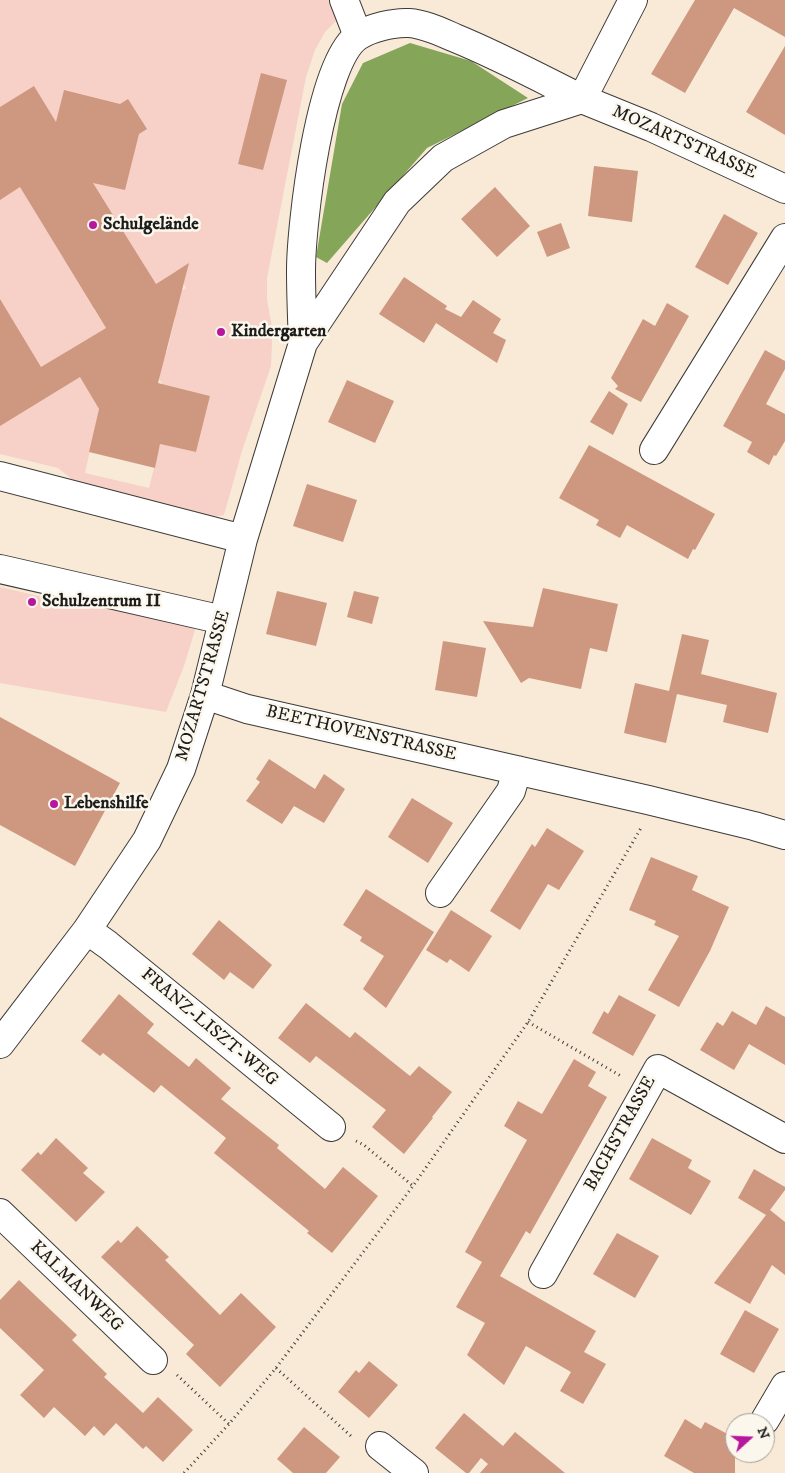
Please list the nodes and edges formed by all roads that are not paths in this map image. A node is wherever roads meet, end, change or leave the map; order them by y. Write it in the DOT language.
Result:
graph roads {
  1 [pos="344,0"];
  2 [pos="633,0"];
  3 [pos="358,36"];
  4 [pos="582,99"];
  5 [pos="785,189"];
  6 [pos="785,238"];
  7 [pos="303,343"];
  8 [pos="654,450"];
  9 [pos="0,476"];
  10 [pos="242,539"];
  11 [pos="0,569"];
  12 [pos="223,620"];
  13 [pos="205,696"];
  14 [pos="517,770"];
  15 [pos="785,835"];
  16 [pos="440,893"];
  17 [pos="87,930"];
  18 [pos="0,1044"];
  19 [pos="331,1127"];
  20 [pos="785,1139"];
  21 [pos="0,1213"];
  22 [pos="543,1274"];
  23 [pos="153,1360"];
  24 [pos="785,1386"];
  25 [pos="769,1413"];
  26 [pos="380,1446"];
  27 [pos="414,1473"];
  1 -- 3 [label="street"];
  2 -- 4 [label="street"];
  3 -- 4 [label="street, MOZARTSTRASSE"];
  3 -- 7 [label="street, MOZARTSTRASSE"];
  4 -- 5 [label="street, MOZARTSTRASSE"];
  4 -- 7 [label="street, MOZARTSTRASSE"];
  6 -- 8 [label="street"];
  7 -- 10 [label="street, MOZARTSTRASSE"];
  9 -- 10 [label="street"];
  10 -- 12 [label="street, MOZARTSTRASSE"];
  11 -- 12 [label="street"];
  12 -- 13 [label="street, MOZARTSTRASSE"];
  13 -- 14 [label="street, BEETHOVENSTRASSE"];
  13 -- 17 [label="street, MOZARTSTRASSE"];
  14 -- 15 [label="street, BEETHOVENSTRASSE"];
  14 -- 16 [label="street"];
  17 -- 18 [label="street, MOZARTSTRASSE"];
  17 -- 19 [label="street, FRANZ-LISZT-WEG"];
  20 -- 22 [label="street, BACHSTRASSE"];
  21 -- 23 [label="street, KALMANWEG"];
  24 -- 25 [label="street"];
  26 -- 27 [label="street"];
}
